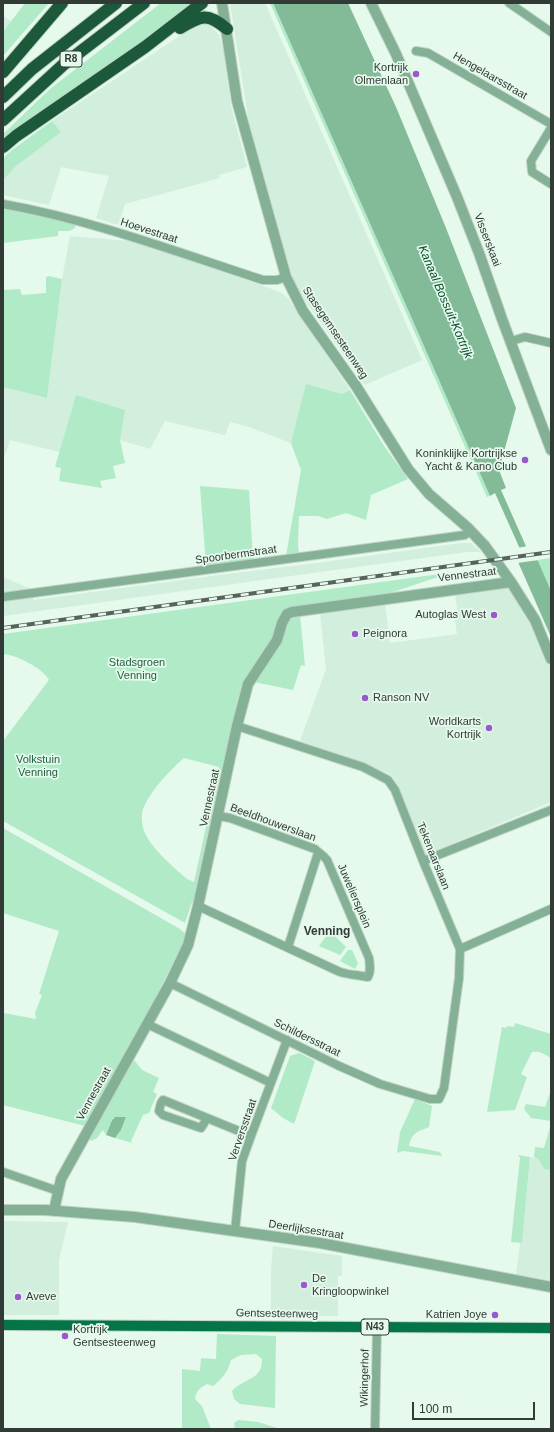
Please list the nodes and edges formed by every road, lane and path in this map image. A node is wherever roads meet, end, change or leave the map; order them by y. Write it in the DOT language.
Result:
graph roads {
  1 [pos="62,3"];
  2 [pos="116,3"];
  3 [pos="144,3"];
  4 [pos="202,3"];
  5 [pos="222,3"];
  6 [pos="371,3"];
  7 [pos="378,3"];
  8 [pos="509,3"];
  9 [pos="227,29"];
  10 [pos="551,32"];
  11 [pos="390,42"];
  12 [pos="145,47"];
  13 [pos="416,51"];
  14 [pos="3,72"];
  15 [pos="3,97"];
  16 [pos="3,120"];
  17 [pos="551,124"];
  18 [pos="551,128"];
  19 [pos="3,147"];
  20 [pos="551,184"];
  21 [pos="3,204"];
  22 [pos="286,277"];
  23 [pos="510,341"];
  24 [pos="551,343"];
  25 [pos="551,450"];
  26 [pos="470,530"];
  27 [pos="511,582"];
  28 [pos="3,597"];
  29 [pos="551,659"];
  30 [pos="237,726"];
  31 [pos="551,810"];
  32 [pos="218,816"];
  33 [pos="318,853"];
  34 [pos="423,861"];
  35 [pos="198,906"];
  36 [pos="551,909"];
  37 [pos="288,947"];
  38 [pos="460,949"];
  39 [pos="170,983"];
  40 [pos="147,1024"];
  41 [pos="287,1040"];
  42 [pos="271,1083"];
  43 [pos="439,1099"];
  44 [pos="206,1118"];
  45 [pos="250,1136"];
  46 [pos="3,1172"];
  47 [pos="58,1191"];
  48 [pos="3,1210"];
  49 [pos="55,1211"];
  50 [pos="235,1231"];
  51 [pos="551,1287"];
  52 [pos="3,1325"];
  53 [pos="377,1327"];
  54 [pos="551,1328"];
  55 [pos="375,1429"];
  1 -- 14 [label="highway"];
  2 -- 15 [label="highway, R8"];
  3 -- 16 [label="highway, R8"];
  4 -- 12 [label="highway"];
  5 -- 9 [label="street, Stasegemsesteenweg"];
  6 -- 11 [label="street, Visserskaai"];
  7 -- 11 [label="street, Visserskaai"];
  8 -- 10 [label="street"];
  9 -- 12 [label="highway"];
  9 -- 22 [label="street, Stasegemsesteenweg"];
  11 -- 23 [label="street, Visserskaai"];
  12 -- 19 [label="highway"];
  13 -- 17 [label="street, Hengelaarsstraat"];
  18 -- 20 [label="street"];
  21 -- 22 [label="street, Hoevestraat"];
  22 -- 26 [label="street, Stasegemsesteenweg"];
  23 -- 24 [label="street"];
  23 -- 25 [label="street, Visserskaai"];
  26 -- 27 [label="street, Stasegemsesteenweg"];
  26 -- 28 [label="street, Spoorbermstraat"];
  27 -- 29 [label="street, Stasegemsesteenweg"];
  27 -- 30 [label="street, Vennestraat"];
  30 -- 32 [label="street, Vennestraat"];
  30 -- 34 [label="street, Tekenaarslaan"];
  31 -- 34 [label="street"];
  32 -- 33 [label="street, Beeldhouwerslaan"];
  32 -- 35 [label="street, Vennestraat"];
  33 -- 37 [label="street"];
  33 -- 37 [label="street, Juweliersplein"];
  34 -- 38 [label="street, Tekenaarslaan"];
  35 -- 37 [label="street"];
  35 -- 39 [label="street, Vennestraat"];
  36 -- 38 [label="street"];
  38 -- 43 [label="street, Tekenaarslaan"];
  39 -- 40 [label="street, Vennestraat"];
  39 -- 41 [label="street, Schildersstraat"];
  40 -- 42 [label="street"];
  40 -- 47 [label="street, Vennestraat"];
  41 -- 42 [label="street, Verversstraat"];
  41 -- 43 [label="street, Schildersstraat"];
  42 -- 45 [label="street, Verversstraat"];
  44 -- 44 [label="street"];
  44 -- 45 [label="street"];
  45 -- 50 [label="street, Verversstraat"];
  46 -- 47 [label="street"];
  47 -- 49 [label="street, Vennestraat"];
  48 -- 49 [label="street, Deerlijksestraat"];
  49 -- 50 [label="street, Deerlijksestraat"];
  50 -- 51 [label="street, Deerlijksestraat"];
  52 -- 53 [label="main road, Gentsesteenweg / N43"];
  53 -- 54 [label="main road, Gentsesteenweg / N43"];
  53 -- 55 [label="street, Wikingerhof"];
}
